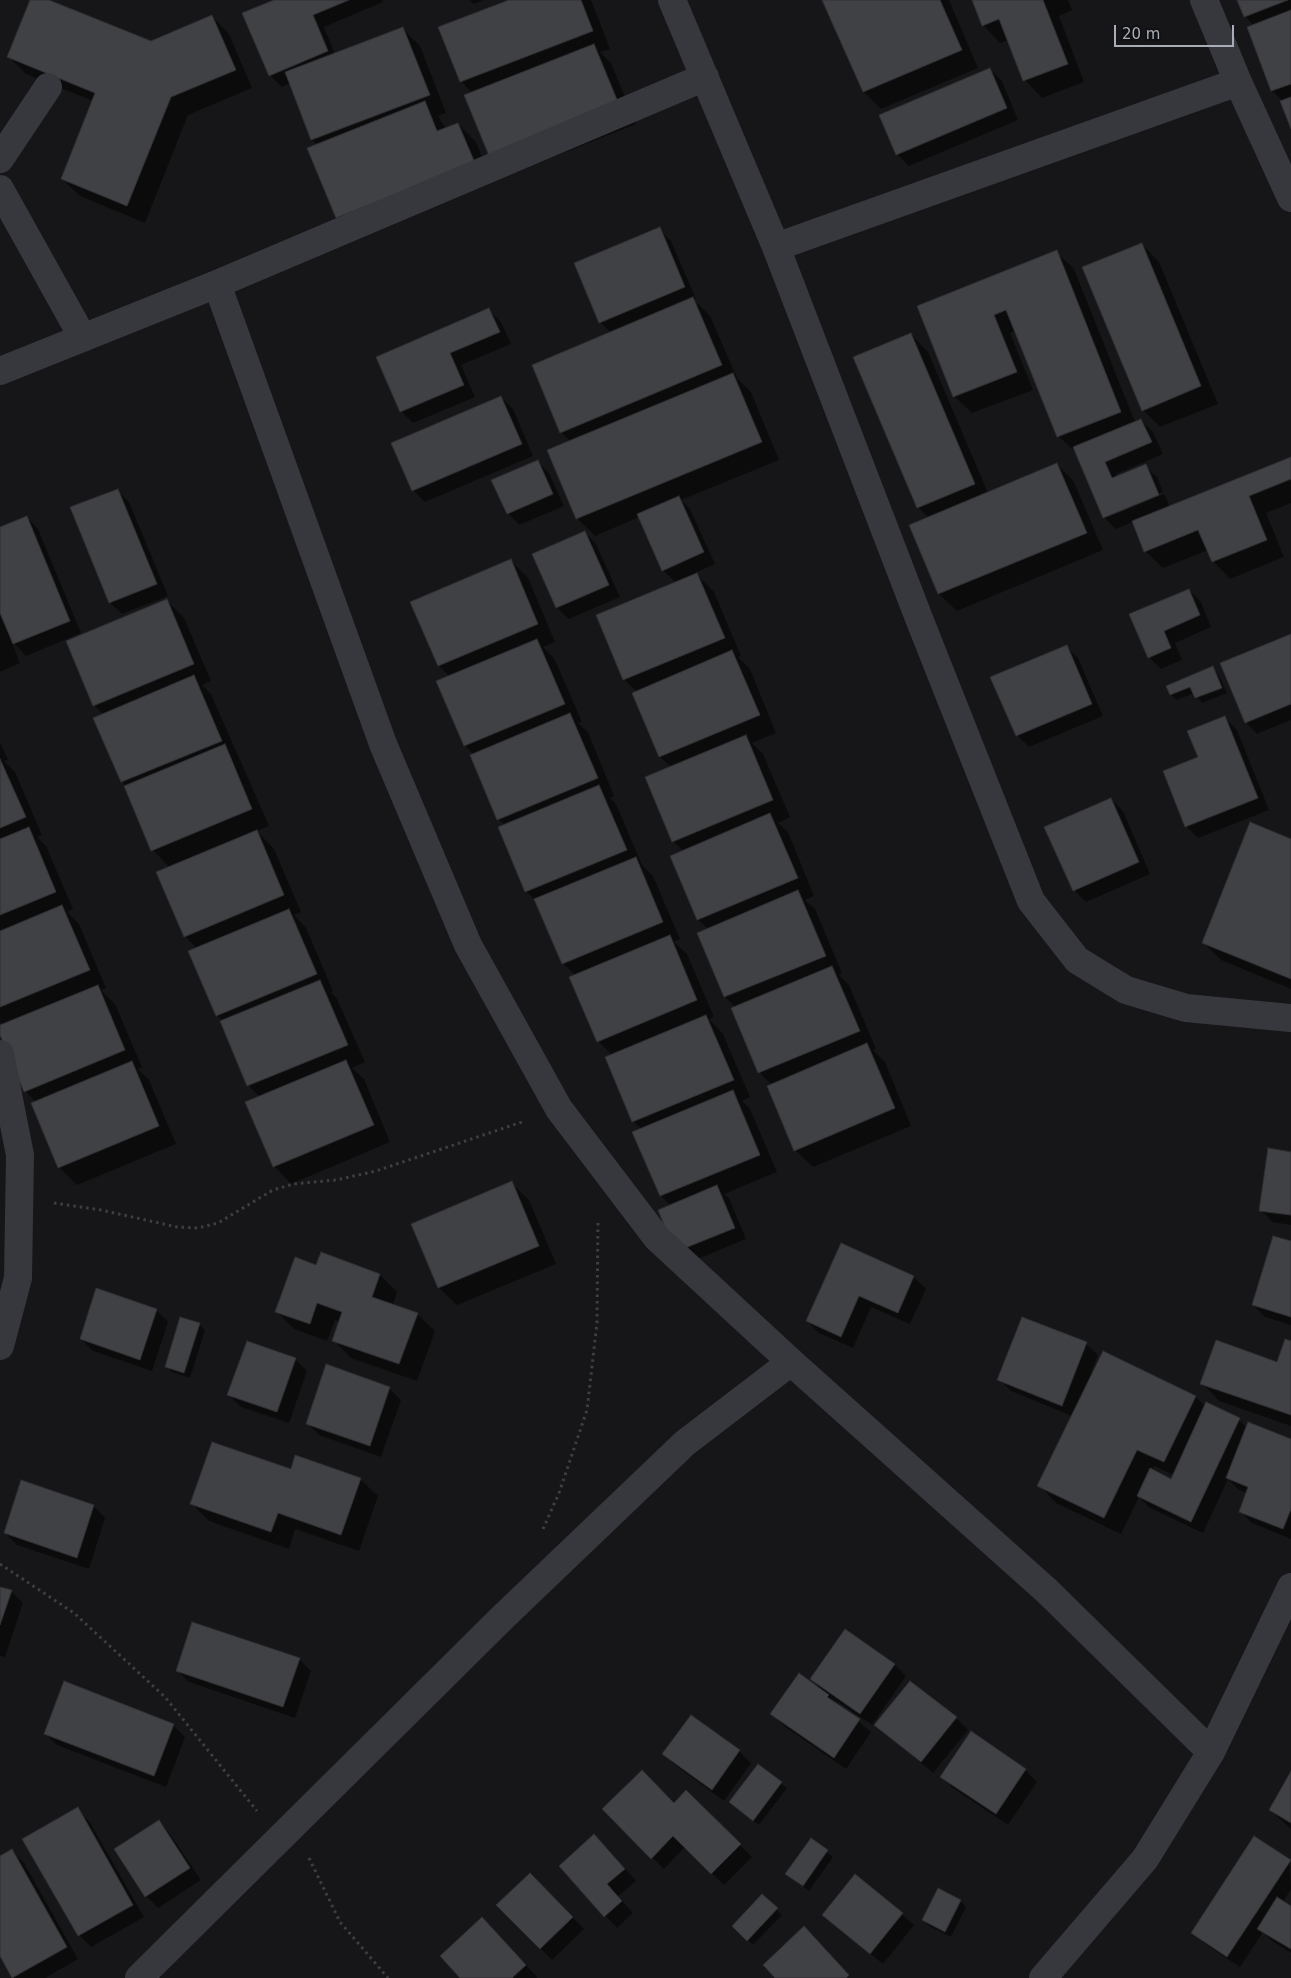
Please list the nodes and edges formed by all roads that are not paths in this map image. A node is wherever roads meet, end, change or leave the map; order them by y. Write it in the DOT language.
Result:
graph roads {
  1 [pos="672,0"];
  2 [pos="1204,0"];
  3 [pos="705,77"];
  4 [pos="1238,82"];
  5 [pos="48,88"];
  6 [pos="0,159"];
  7 [pos="0,189"];
  8 [pos="1291,198"];
  9 [pos="776,247"];
  10 [pos="217,284"];
  11 [pos="83,338"];
  12 [pos="0,371"];
  13 [pos="1291,1018"];
  14 [pos="0,1054"];
  15 [pos="0,1346"];
  16 [pos="791,1362"];
  17 [pos="1291,1587"];
  18 [pos="1210,1752"];
  19 [pos="139,1978"];
  20 [pos="1043,1978"];
  1 -- 3 [label="street"];
  2 -- 4 [label="street"];
  3 -- 9 [label="street"];
  3 -- 10 [label="street"];
  4 -- 8 [label="street"];
  4 -- 9 [label="street"];
  5 -- 6 [label="street"];
  7 -- 11 [label="street"];
  9 -- 13 [label="street"];
  10 -- 11 [label="street"];
  10 -- 16 [label="street"];
  11 -- 12 [label="street"];
  14 -- 15 [label="street"];
  16 -- 18 [label="street"];
  16 -- 19 [label="street"];
  17 -- 18 [label="street"];
  18 -- 20 [label="street"];
}
